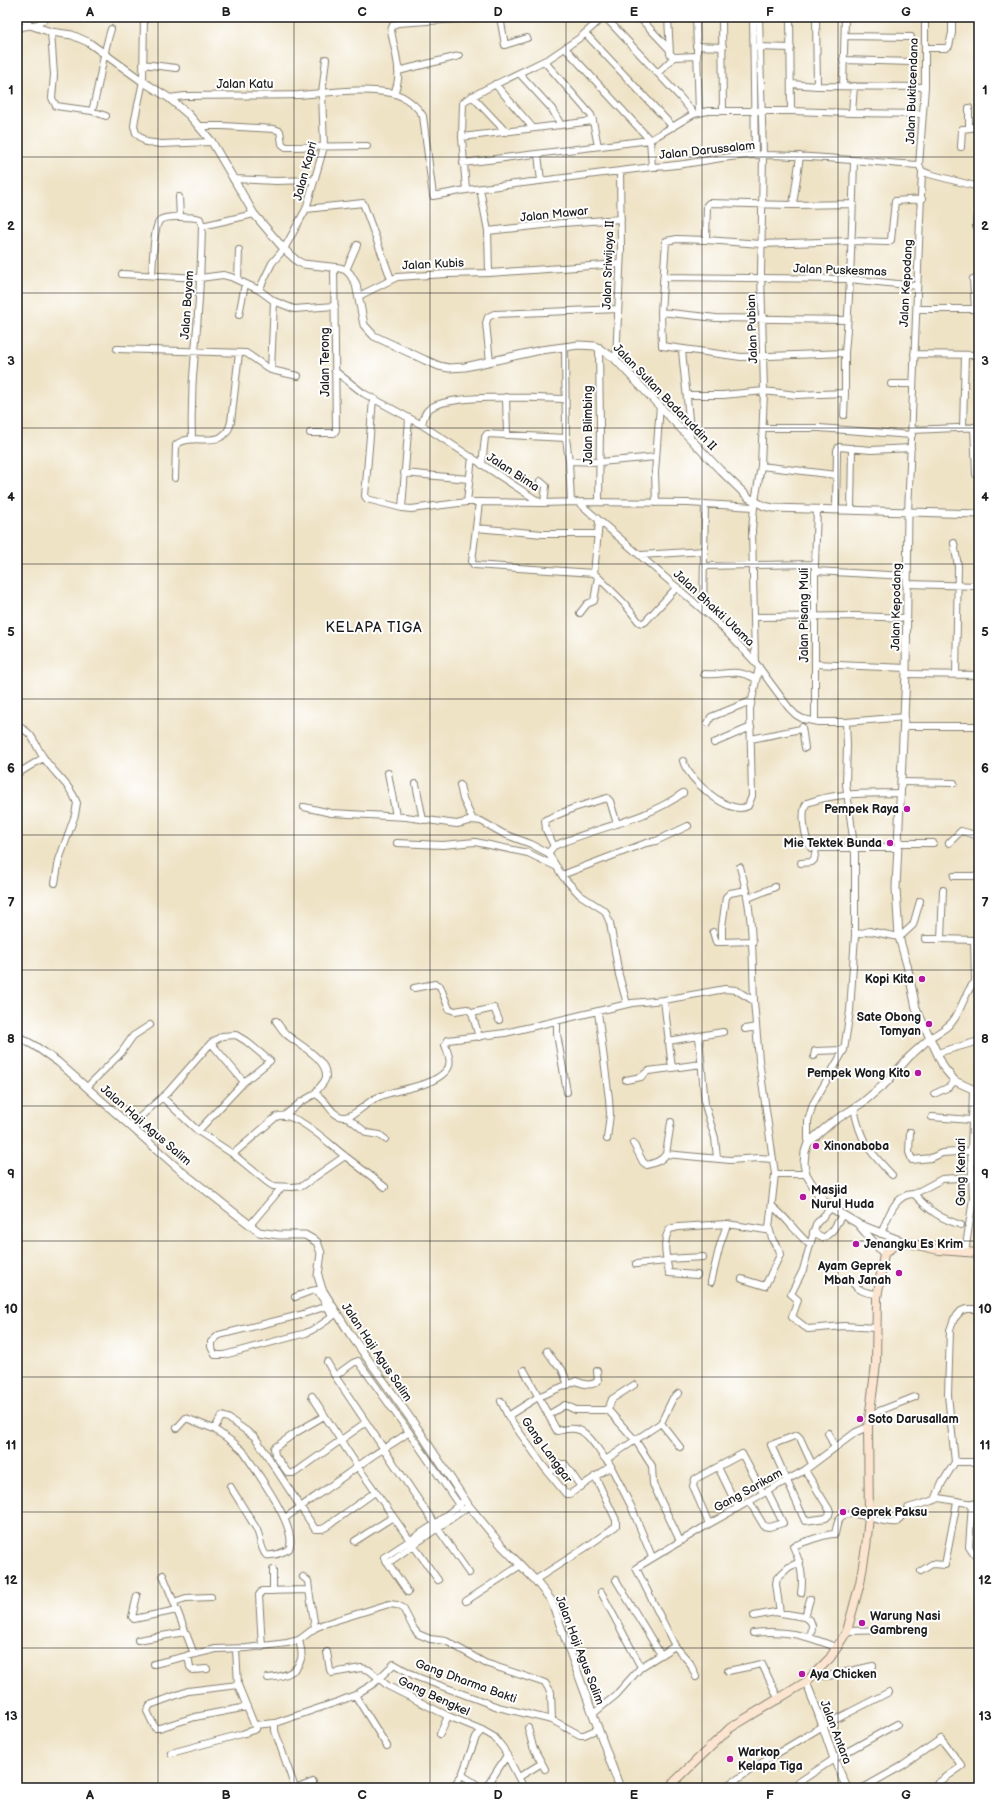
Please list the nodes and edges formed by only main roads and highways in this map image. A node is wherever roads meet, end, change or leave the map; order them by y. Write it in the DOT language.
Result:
graph roads {
  1 [pos="979,1253"];
  2 [pos="671,1786"];
  1 -- 2 [label="main road"];
}
